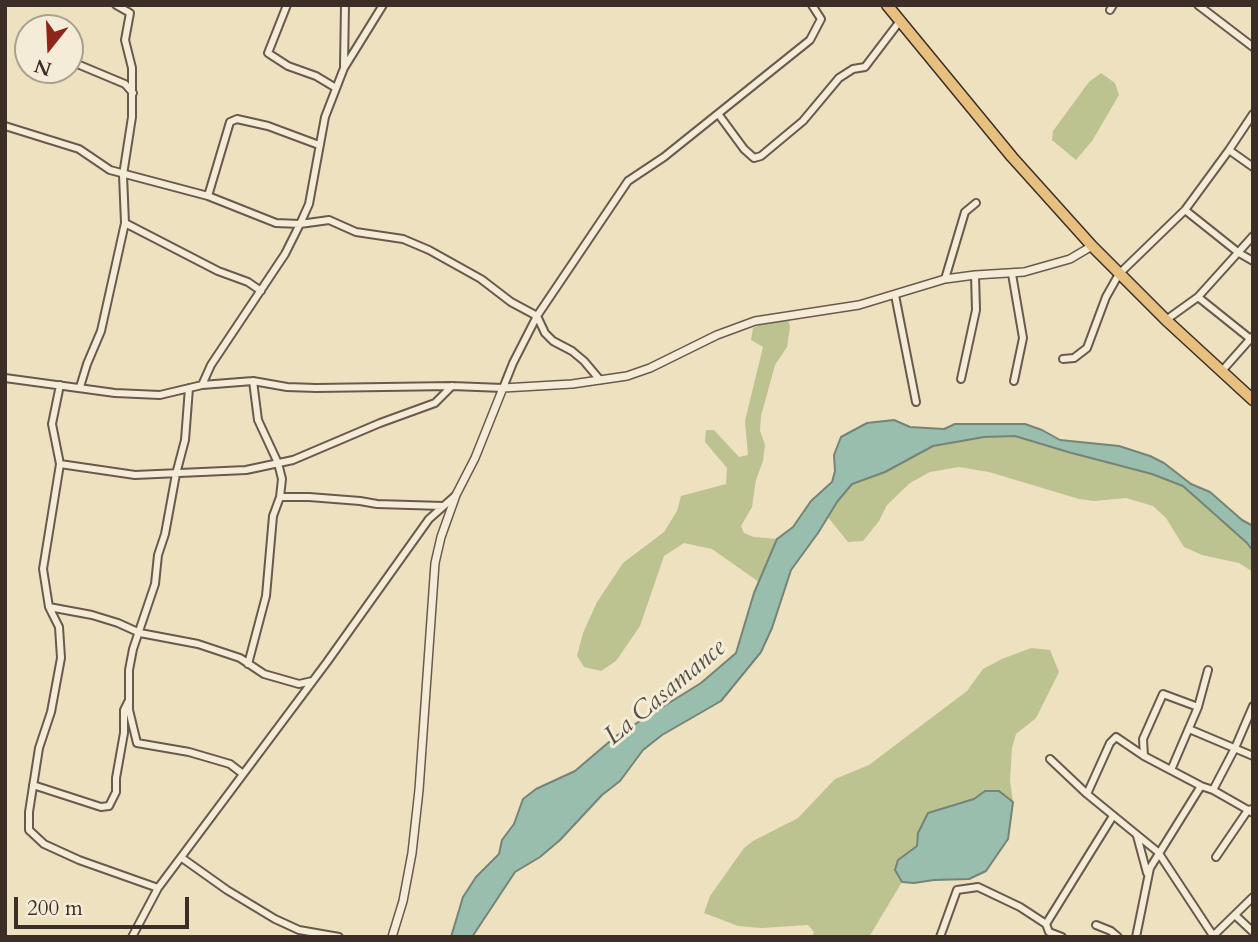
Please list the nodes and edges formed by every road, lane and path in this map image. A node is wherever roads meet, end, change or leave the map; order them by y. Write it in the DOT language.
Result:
graph roads {
  1 [pos="116,5"];
  2 [pos="287,5"];
  3 [pos="345,5"];
  4 [pos="383,5"];
  5 [pos="812,5"];
  6 [pos="887,5"];
  7 [pos="1198,5"];
  8 [pos="900,20"];
  9 [pos="1253,47"];
  10 [pos="84,67"];
  11 [pos="344,68"];
  12 [pos="337,88"];
  13 [pos="133,93"];
  14 [pos="1253,114"];
  15 [pos="719,115"];
  16 [pos="5,125"];
  17 [pos="319,145"];
  18 [pos="1229,150"];
  19 [pos="1253,167"];
  20 [pos="123,175"];
  21 [pos="208,196"];
  22 [pos="976,203"];
  23 [pos="1185,209"];
  24 [pos="125,222"];
  25 [pos="300,224"];
  26 [pos="1253,236"];
  27 [pos="1092,246"];
  28 [pos="1239,253"];
  29 [pos="1253,261"];
  30 [pos="1012,274"];
  31 [pos="1119,274"];
  32 [pos="975,275"];
  33 [pos="945,279"];
  34 [pos="261,291"];
  35 [pos="895,295"];
  36 [pos="1198,296"];
  37 [pos="537,316"];
  38 [pos="1166,320"];
  39 [pos="1252,338"];
  40 [pos="1063,359"];
  41 [pos="1221,372"];
  42 [pos="5,378"];
  43 [pos="961,379"];
  44 [pos="600,380"];
  45 [pos="1014,380"];
  46 [pos="253,381"];
  47 [pos="60,384"];
  48 [pos="202,385"];
  49 [pos="452,386"];
  50 [pos="80,387"];
  51 [pos="189,388"];
  52 [pos="503,388"];
  53 [pos="1253,400"];
  54 [pos="916,402"];
  55 [pos="278,463"];
  56 [pos="60,464"];
  57 [pos="176,474"];
  58 [pos="456,495"];
  59 [pos="280,497"];
  60 [pos="443,506"];
  61 [pos="49,607"];
  62 [pos="140,633"];
  63 [pos="248,664"];
  64 [pos="1208,670"];
  65 [pos="312,681"];
  66 [pos="129,700"];
  67 [pos="1253,706"];
  68 [pos="1199,707"];
  69 [pos="1189,729"];
  70 [pos="1143,739"];
  71 [pos="1132,748"];
  72 [pos="1235,748"];
  73 [pos="1144,756"];
  74 [pos="1253,756"];
  75 [pos="1050,759"];
  76 [pos="1171,770"];
  77 [pos="243,774"];
  78 [pos="33,785"];
  79 [pos="1202,786"];
  80 [pos="1213,790"];
  81 [pos="1087,794"];
  82 [pos="1251,811"];
  83 [pos="1113,816"];
  84 [pos="1137,836"];
  85 [pos="1158,852"];
  86 [pos="1216,857"];
  87 [pos="182,858"];
  88 [pos="1148,875"];
  89 [pos="158,888"];
  90 [pos="1253,897"];
  91 [pos="1236,915"];
  92 [pos="1046,924"];
  93 [pos="1096,925"];
  94 [pos="1253,932"];
  95 [pos="1048,934"];
  96 [pos="392,936"];
  97 [pos="1213,936"];
  98 [pos="132,937"];
  99 [pos="339,937"];
  100 [pos="940,937"];
  101 [pos="1062,937"];
  102 [pos="1118,937"];
  103 [pos="1136,937"];
  1 -- 13 [label="street"];
  2 -- 12 [label="street"];
  3 -- 11 [label="street"];
  4 -- 11 [label="street"];
  5 -- 15 [label="street"];
  6 -- 8 [label="main road"];
  7 -- 9 [label="street"];
  8 -- 15 [label="street"];
  8 -- 27 [label="main road"];
  10 -- 13 [label="street"];
  11 -- 12 [label="street"];
  12 -- 17 [label="street"];
  13 -- 20 [label="street"];
  14 -- 18 [label="street"];
  15 -- 37 [label="street"];
  16 -- 20 [label="street"];
  17 -- 21 [label="street"];
  17 -- 25 [label="street"];
  18 -- 19 [label="street"];
  18 -- 23 [label="street"];
  20 -- 21 [label="street"];
  20 -- 24 [label="street"];
  21 -- 25 [label="street"];
  22 -- 33 [label="street"];
  23 -- 28 [label="street"];
  23 -- 31 [label="street"];
  24 -- 34 [label="street"];
  24 -- 50 [label="street"];
  25 -- 34 [label="street"];
  25 -- 37 [label="street"];
  26 -- 28 [label="street"];
  27 -- 30 [label="street"];
  27 -- 31 [label="main road"];
  28 -- 29 [label="street"];
  28 -- 36 [label="street"];
  30 -- 32 [label="street"];
  30 -- 45 [label="street"];
  31 -- 38 [label="main road"];
  31 -- 40 [label="street"];
  32 -- 33 [label="street"];
  32 -- 43 [label="street"];
  33 -- 35 [label="street"];
  34 -- 48 [label="street"];
  35 -- 44 [label="street"];
  35 -- 54 [label="street"];
  36 -- 38 [label="street"];
  36 -- 39 [label="street"];
  37 -- 44 [label="street"];
  37 -- 52 [label="street"];
  38 -- 41 [label="main road"];
  39 -- 41 [label="street"];
  41 -- 53 [label="main road"];
  42 -- 47 [label="street"];
  44 -- 52 [label="street"];
  46 -- 48 [label="street"];
  46 -- 49 [label="street"];
  46 -- 55 [label="street"];
  47 -- 50 [label="street"];
  47 -- 56 [label="street"];
  48 -- 51 [label="street"];
  49 -- 52 [label="street"];
  49 -- 55 [label="street"];
  50 -- 51 [label="street"];
  51 -- 57 [label="street"];
  52 -- 58 [label="street"];
  55 -- 57 [label="street"];
  55 -- 59 [label="street"];
  56 -- 57 [label="street"];
  56 -- 61 [label="street"];
  57 -- 62 [label="street"];
  58 -- 60 [label="street"];
  58 -- 96 [label="street"];
  59 -- 60 [label="street"];
  59 -- 63 [label="street"];
  60 -- 65 [label="street"];
  61 -- 62 [label="street"];
  61 -- 78 [label="street"];
  62 -- 63 [label="street"];
  62 -- 66 [label="street"];
  63 -- 65 [label="street"];
  64 -- 68 [label="street"];
  65 -- 77 [label="street"];
  66 -- 77 [label="street"];
  66 -- 78 [label="street"];
  67 -- 72 [label="street"];
  68 -- 69 [label="street"];
  68 -- 70 [label="street"];
  69 -- 72 [label="street"];
  69 -- 76 [label="street"];
  70 -- 71 [label="street"];
  70 -- 73 [label="street"];
  71 -- 73 [label="street"];
  71 -- 81 [label="street"];
  72 -- 74 [label="street"];
  72 -- 80 [label="street"];
  73 -- 76 [label="street"];
  75 -- 81 [label="street"];
  76 -- 79 [label="street"];
  77 -- 87 [label="street"];
  78 -- 89 [label="street"];
  79 -- 80 [label="street"];
  79 -- 85 [label="street"];
  80 -- 82 [label="street"];
  81 -- 83 [label="street"];
  82 -- 86 [label="street"];
  83 -- 84 [label="street"];
  83 -- 92 [label="street"];
  84 -- 85 [label="street"];
  84 -- 88 [label="street"];
  85 -- 88 [label="street"];
  85 -- 97 [label="street"];
  87 -- 89 [label="street"];
  87 -- 99 [label="street"];
  88 -- 103 [label="street"];
  89 -- 98 [label="street"];
  90 -- 91 [label="street"];
  91 -- 94 [label="street"];
  91 -- 97 [label="street"];
  92 -- 95 [label="street"];
  92 -- 100 [label="street"];
  93 -- 102 [label="street"];
  95 -- 101 [label="street"];
}
